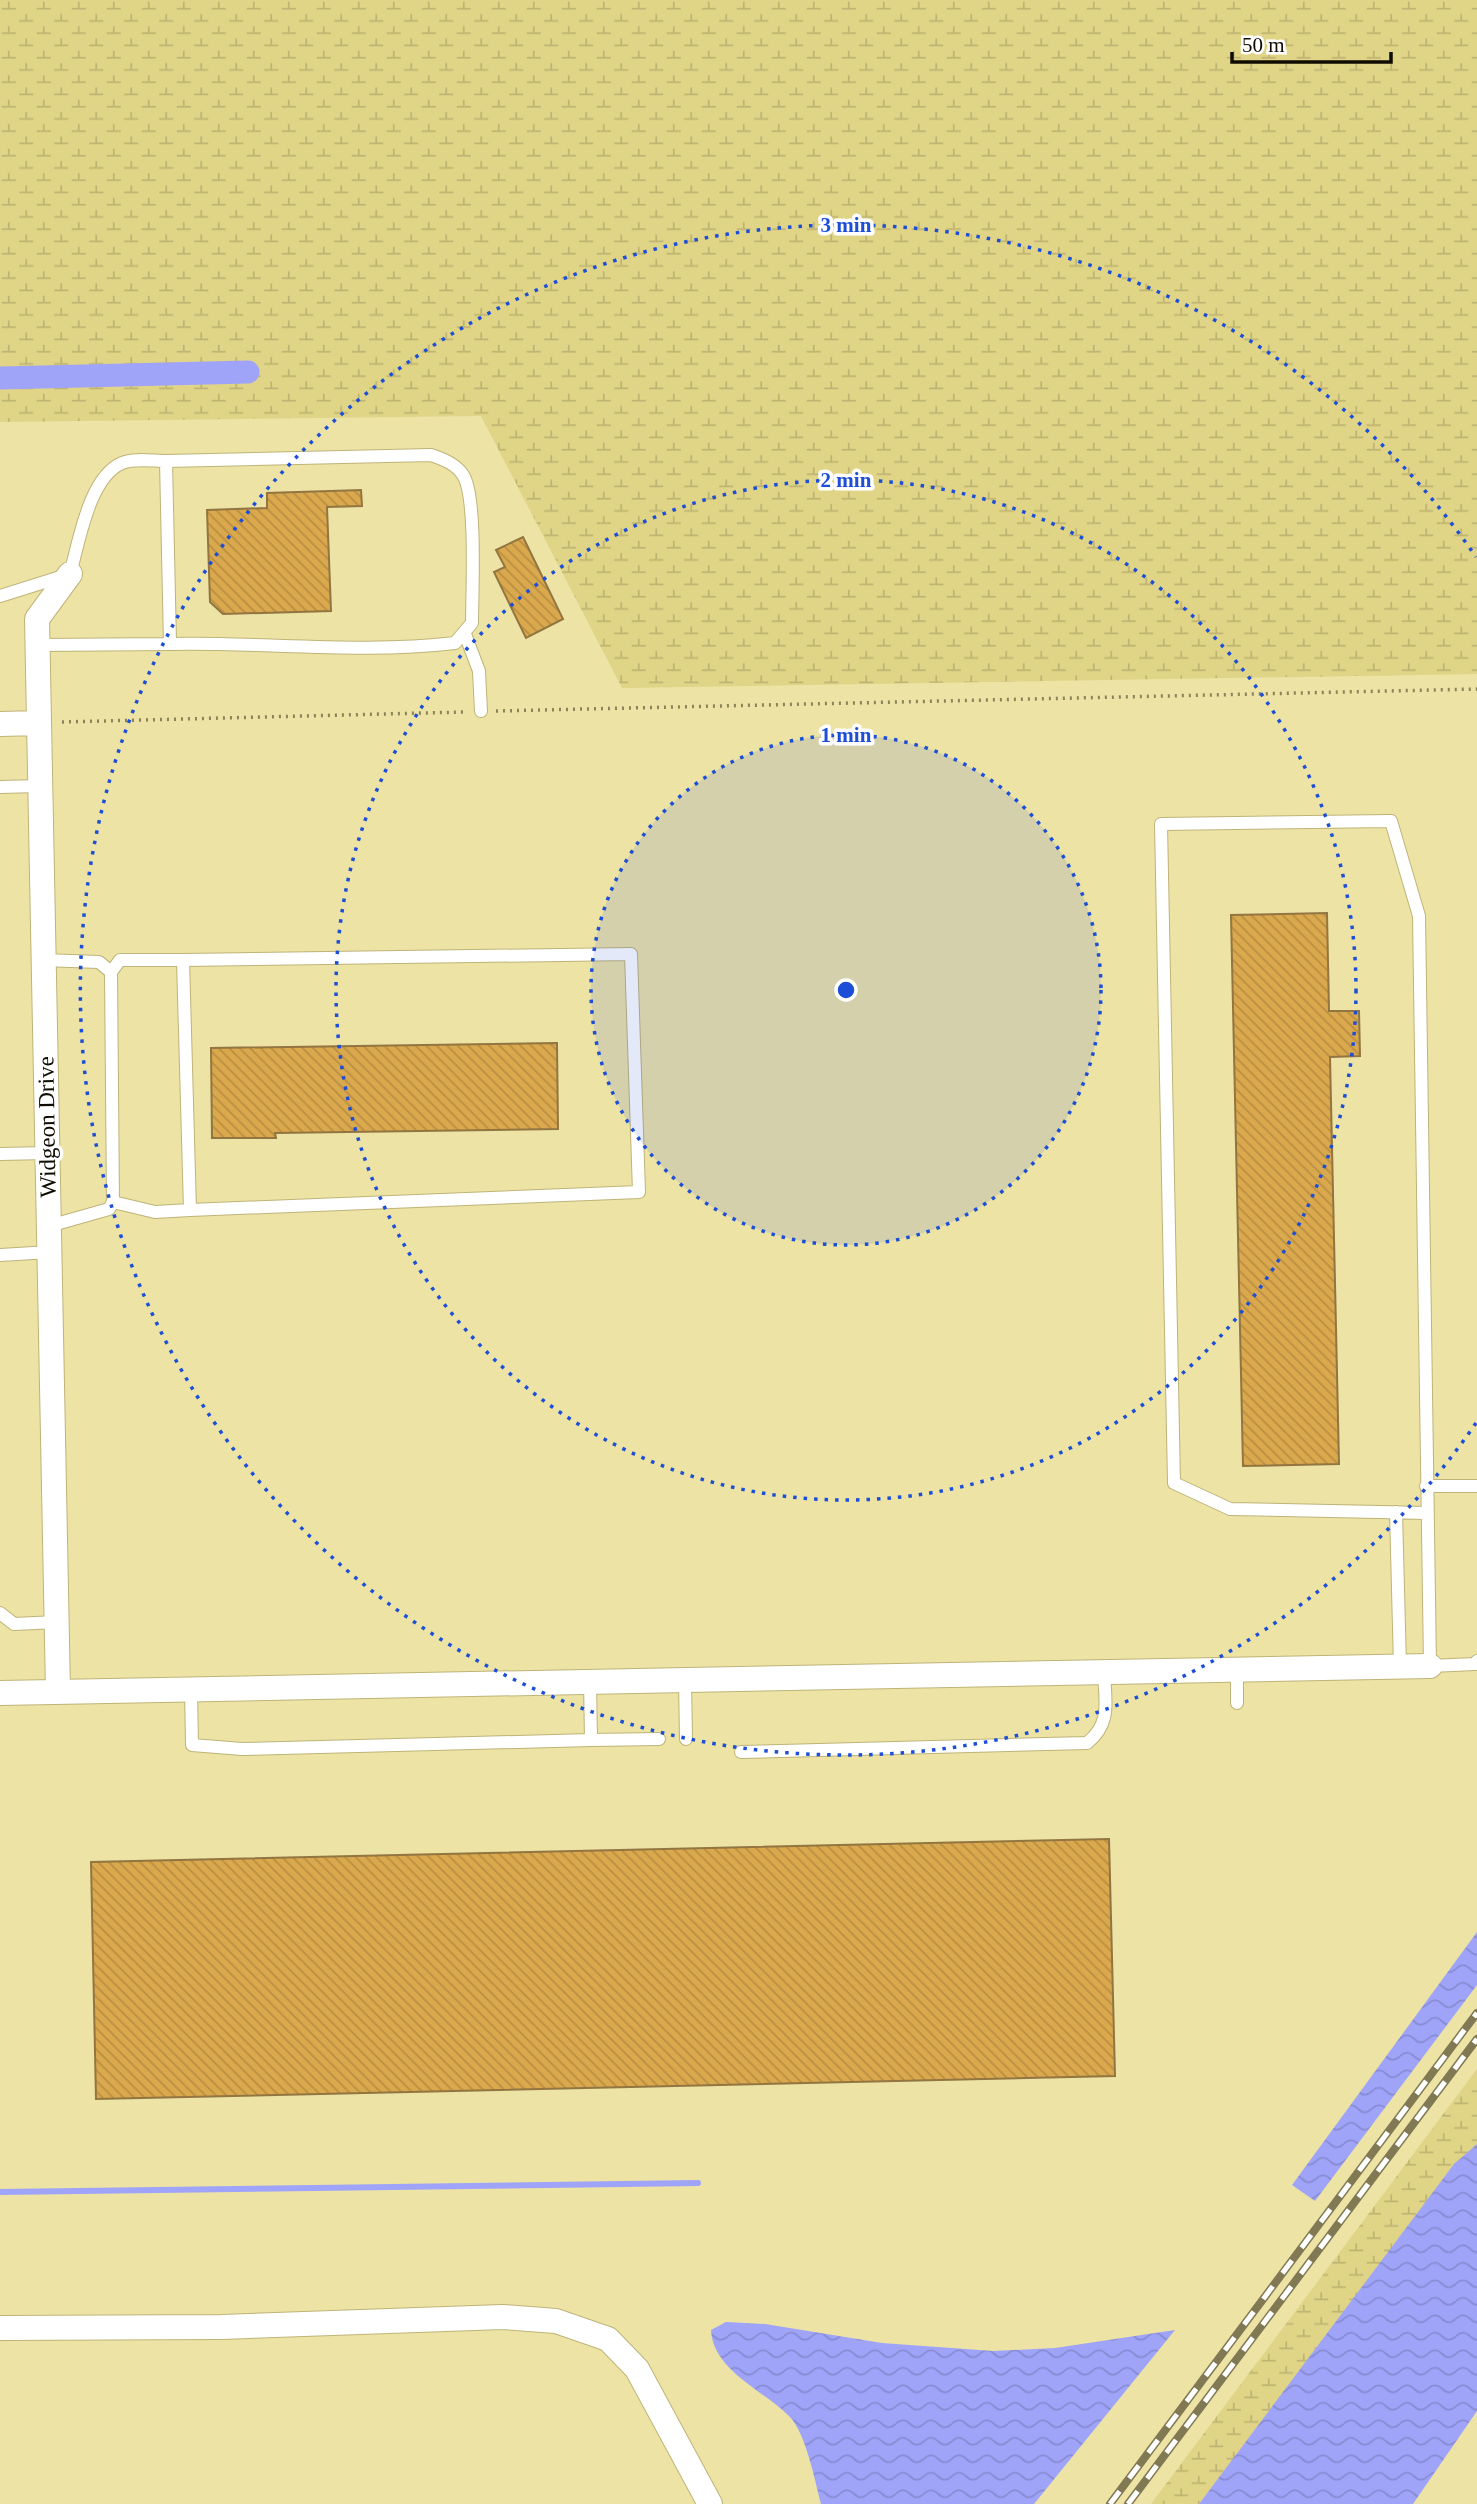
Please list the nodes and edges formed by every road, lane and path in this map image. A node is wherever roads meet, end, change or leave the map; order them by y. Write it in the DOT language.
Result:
graph roads {
  1 [pos="166,461"];
  2 [pos="70,574"];
  3 [pos="0,596"];
  4 [pos="466,634"];
  5 [pos="170,644"];
  6 [pos="37,645"];
  7 [pos="1477,689"];
  8 [pos="481,711"];
  9 [pos="38,723"];
  10 [pos="0,724"];
  11 [pos="40,786"];
  12 [pos="0,787"];
  13 [pos="43,960"];
  14 [pos="183,960"];
  15 [pos="111,972"];
  16 [pos="47,1153"];
  17 [pos="0,1154"];
  18 [pos="113,1202"];
  19 [pos="190,1210"];
  20 [pos="49,1226"];
  21 [pos="50,1252"];
  22 [pos="0,1255"];
  23 [pos="1426,1486"];
  24 [pos="1477,1486"];
  25 [pos="1396,1512"];
  26 [pos="1427,1513"];
  27 [pos="0,1613"];
  28 [pos="57,1622"];
  29 [pos="1477,1661"];
  30 [pos="1430,1665"];
  31 [pos="1400,1666"];
  32 [pos="1237,1669"];
  33 [pos="1104,1672"];
  34 [pos="685,1680"];
  35 [pos="590,1681"];
  36 [pos="191,1689"];
  37 [pos="58,1692"];
  38 [pos="0,1693"];
  39 [pos="1237,1703"];
  40 [pos="659,1739"];
  41 [pos="686,1739"];
  42 [pos="591,1740"];
  43 [pos="741,1752"];
  44 [pos="0,2328"];
  45 [pos="709,2504"];
  1 -- 2 [label="lane"];
  1 -- 4 [label="lane"];
  1 -- 5 [label="lane"];
  2 -- 3 [label="lane"];
  2 -- 6 [label="street, Widgeon Drive"];
  4 -- 5 [label="lane"];
  4 -- 8 [label="lane"];
  5 -- 6 [label="lane"];
  6 -- 9 [label="street, Widgeon Drive"];
  7 -- 8 [label="path"];
  8 -- 9 [label="path"];
  9 -- 10 [label="street"];
  9 -- 11 [label="street, Widgeon Drive"];
  11 -- 12 [label="lane"];
  11 -- 13 [label="street, Widgeon Drive"];
  13 -- 15 [label="lane"];
  13 -- 16 [label="street, Widgeon Drive"];
  14 -- 15 [label="lane"];
  14 -- 19 [label="lane"];
  14 -- 19 [label="lane"];
  15 -- 18 [label="lane"];
  16 -- 17 [label="lane"];
  16 -- 20 [label="street, Widgeon Drive"];
  18 -- 19 [label="lane"];
  18 -- 20 [label="lane"];
  20 -- 21 [label="street, Widgeon Drive"];
  21 -- 22 [label="lane"];
  21 -- 28 [label="street, Widgeon Drive"];
  23 -- 24 [label="lane"];
  23 -- 25 [label="lane"];
  23 -- 26 [label="lane"];
  25 -- 26 [label="lane"];
  25 -- 31 [label="lane"];
  26 -- 30 [label="lane"];
  27 -- 28 [label="lane"];
  28 -- 37 [label="street, Widgeon Drive"];
  29 -- 30 [label="lane"];
  30 -- 31 [label="street"];
  31 -- 32 [label="street"];
  32 -- 33 [label="street"];
  32 -- 39 [label="lane"];
  33 -- 34 [label="street"];
  33 -- 43 [label="lane"];
  34 -- 35 [label="street"];
  34 -- 41 [label="lane"];
  35 -- 36 [label="street"];
  35 -- 42 [label="lane"];
  36 -- 37 [label="street"];
  36 -- 42 [label="lane"];
  37 -- 38 [label="street"];
  40 -- 42 [label="lane"];
  44 -- 45 [label="street"];
}
